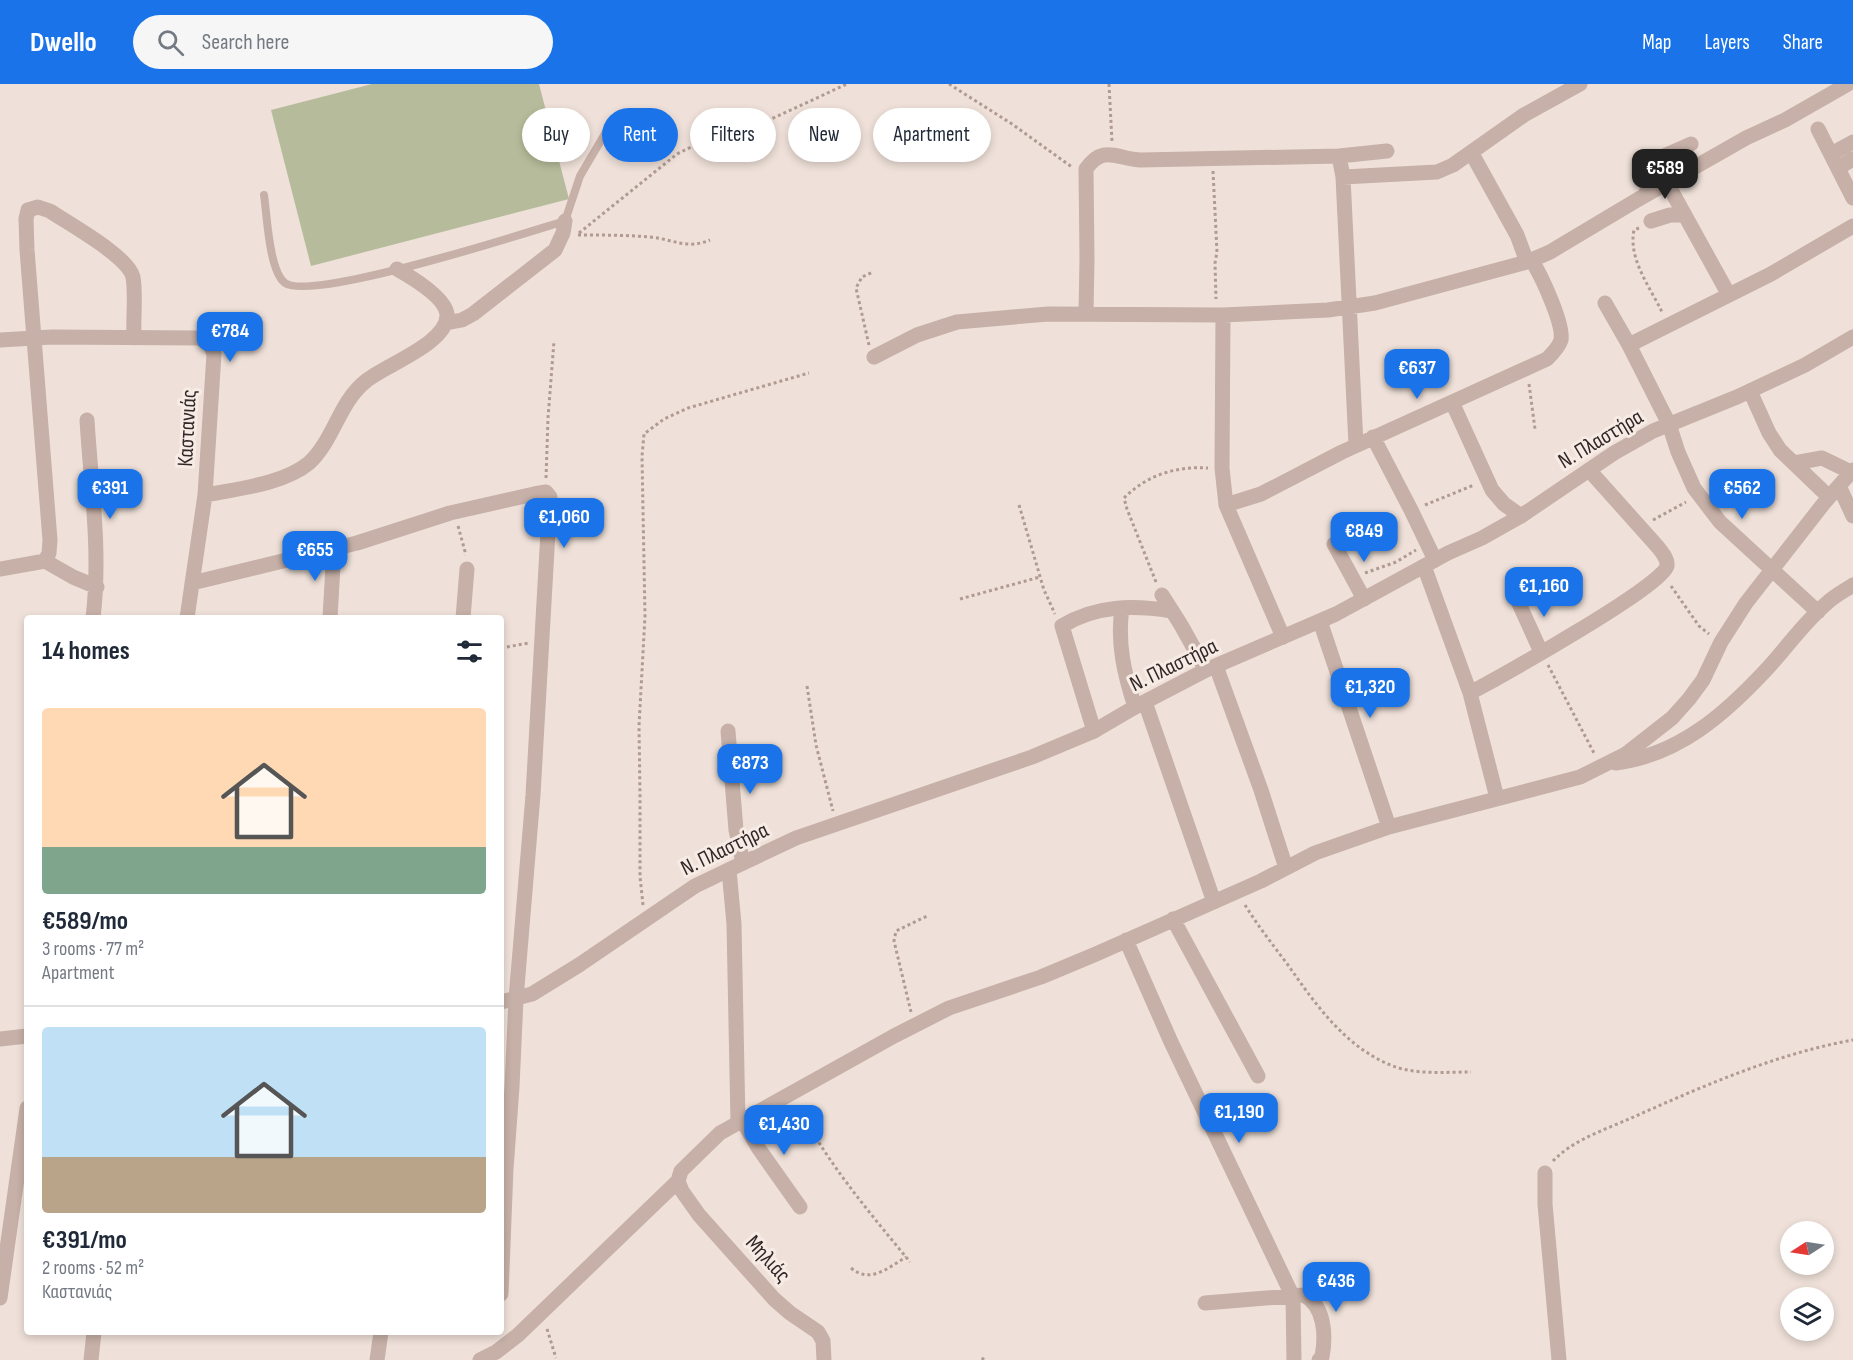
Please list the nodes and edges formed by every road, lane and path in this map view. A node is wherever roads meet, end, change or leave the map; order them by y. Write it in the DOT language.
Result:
graph roads {
  1 [pos="847,84"];
  2 [pos="949,84"];
  3 [pos="1109,84"];
  4 [pos="1580,84"];
  5 [pos="1848,84"];
  6 [pos="1818,129"];
  7 [pos="602,140"];
  8 [pos="1853,142"];
  9 [pos="1691,144"];
  10 [pos="1387,151"];
  11 [pos="1471,152"];
  12 [pos="1653,153"];
  13 [pos="1112,154"];
  14 [pos="1831,154"];
  15 [pos="1339,156"];
  16 [pos="1211,158"];
  17 [pos="1853,159"];
  18 [pos="1838,168"];
  19 [pos="1656,169"];
  20 [pos="1086,176"];
  21 [pos="1343,177"];
  22 [pos="1667,183"];
  23 [pos="264,195"];
  24 [pos="1645,195"];
  25 [pos="1853,198"];
  26 [pos="1684,215"];
  27 [pos="565,220"];
  28 [pos="1651,221"];
  29 [pos="1853,226"];
  30 [pos="710,240"];
  31 [pos="1530,262"];
  32 [pos="397,268"];
  33 [pos="873,272"];
  34 [pos="1729,295"];
  35 [pos="1605,303"];
  36 [pos="1349,307"];
  37 [pos="1086,314"];
  38 [pos="1223,315"];
  39 [pos="446,323"];
  40 [pos="1669,325"];
  41 [pos="1853,337"];
  42 [pos="33,338"];
  43 [pos="134,338"];
  44 [pos="0,340"];
  45 [pos="554,341"];
  46 [pos="1629,345"];
  47 [pos="874,357"];
  48 [pos="1527,368"];
  49 [pos="808,373"];
  50 [pos="1750,391"];
  51 [pos="1452,402"];
  52 [pos="87,420"];
  53 [pos="1669,424"];
  54 [pos="1535,429"];
  55 [pos="1373,437"];
  56 [pos="1356,445"];
  57 [pos="1794,463"];
  58 [pos="1222,468"];
  59 [pos="1589,470"];
  60 [pos="1852,471"];
  61 [pos="1486,478"];
  62 [pos="1834,491"];
  63 [pos="546,492"];
  64 [pos="205,495"];
  65 [pos="1698,495"];
  66 [pos="1019,505"];
  67 [pos="1226,505"];
  68 [pos="1411,510"];
  69 [pos="455,512"];
  70 [pos="1521,516"];
  71 [pos="1853,516"];
  72 [pos="1640,528"];
  73 [pos="1428,543"];
  74 [pos="1334,544"];
  75 [pos="334,548"];
  76 [pos="45,561"];
  77 [pos="1429,563"];
  78 [pos="467,568"];
  79 [pos="0,569"];
  80 [pos="1771,569"];
  81 [pos="1662,573"];
  82 [pos="1040,577"];
  83 [pos="1352,577"];
  84 [pos="192,583"];
  85 [pos="1853,585"];
  86 [pos="97,587"];
  87 [pos="1162,595"];
  88 [pos="1516,597"];
  89 [pos="1364,598"];
  90 [pos="960,599"];
  91 [pos="1122,608"];
  92 [pos="1172,611"];
  93 [pos="1818,612"];
  94 [pos="93,615"];
  95 [pos="187,615"];
  96 [pos="330,615"];
  97 [pos="463,615"];
  98 [pos="1320,621"];
  99 [pos="1062,626"];
  100 [pos="1283,637"];
  101 [pos="542,641"];
  102 [pos="1721,642"];
  103 [pos="504,647"];
  104 [pos="1541,652"];
  105 [pos="1211,668"];
  106 [pos="807,686"];
  107 [pos="1470,693"];
  108 [pos="1140,704"];
  109 [pos="729,730"];
  110 [pos="1094,731"];
  111 [pos="1606,766"];
  112 [pos="1497,798"];
  113 [pos="838,824"];
  114 [pos="1389,827"];
  115 [pos="736,866"];
  116 [pos="1286,868"];
  117 [pos="1237,892"];
  118 [pos="1214,902"];
  119 [pos="927,916"];
  120 [pos="645,918"];
  121 [pos="1173,919"];
  122 [pos="1126,940"];
  123 [pos="509,1001"];
  124 [pos="915,1025"];
  125 [pos="24,1036"];
  126 [pos="0,1039"];
  127 [pos="1853,1040"];
  128 [pos="1471,1071"];
  129 [pos="1258,1076"];
  130 [pos="791,1093"];
  131 [pos="740,1121"];
  132 [pos="24,1129"];
  133 [pos="1545,1173"];
  134 [pos="678,1181"];
  135 [pos="800,1207"];
  136 [pos="504,1219"];
  137 [pos="906,1257"];
  138 [pos="910,1262"];
  139 [pos="851,1269"];
  140 [pos="1293,1297"];
  141 [pos="0,1298"];
  142 [pos="1205,1303"];
  143 [pos="545,1309"];
  144 [pos="94,1335"];
  145 [pos="381,1335"];
  146 [pos="500,1335"];
  147 [pos="502,1348"];
  148 [pos="985,1356"];
  149 [pos="556,1358"];
  150 [pos="91,1360"];
  151 [pos="377,1360"];
  152 [pos="480,1360"];
  153 [pos="824,1360"];
  154 [pos="982,1360"];
  155 [pos="1294,1360"];
  156 [pos="1319,1360"];
  157 [pos="1559,1360"];
  1 -- 30 [label="path"];
  2 -- 20 [label="path"];
  3 -- 13 [label="path"];
  4 -- 11 [label="street"];
  5 -- 22 [label="street"];
  6 -- 14 [label="street"];
  7 -- 27 [label="lane"];
  8 -- 14 [label="street"];
  9 -- 19 [label="street"];
  10 -- 15 [label="street"];
  11 -- 21 [label="street"];
  11 -- 31 [label="street"];
  12 -- 19 [label="street"];
  13 -- 16 [label="street"];
  13 -- 20 [label="street"];
  14 -- 18 [label="street"];
  15 -- 16 [label="street"];
  15 -- 21 [label="street"];
  16 -- 38 [label="path"];
  17 -- 18 [label="street"];
  18 -- 25 [label="street"];
  19 -- 24 [label="street"];
  20 -- 37 [label="street"];
  21 -- 36 [label="street"];
  22 -- 24 [label="street"];
  22 -- 26 [label="street"];
  23 -- 32 [label="lane"];
  24 -- 31 [label="street"];
  26 -- 28 [label="street"];
  26 -- 34 [label="street"];
  27 -- 32 [label="lane"];
  27 -- 39 [label="street"];
  28 -- 40 [label="path"];
  29 -- 34 [label="street"];
  31 -- 36 [label="street"];
  31 -- 48 [label="street"];
  32 -- 39 [label="street"];
  33 -- 47 [label="path"];
  34 -- 40 [label="street"];
  35 -- 46 [label="street"];
  36 -- 38 [label="street"];
  36 -- 56 [label="street"];
  37 -- 38 [label="street"];
  37 -- 47 [label="street"];
  38 -- 58 [label="street"];
  39 -- 64 [label="street"];
  40 -- 46 [label="street"];
  41 -- 50 [label="street, Ν. Πλαστήρα"];
  42 -- 43 [label="street, Καστανιάς"];
  42 -- 43 [label="street"];
  42 -- 44 [label="street, Καστανιάς"];
  42 -- 76 [label="street"];
  43 -- 64 [label="street, Καστανιάς"];
  45 -- 63 [label="path"];
  46 -- 53 [label="street"];
  48 -- 51 [label="street"];
  48 -- 54 [label="path"];
  49 -- 120 [label="path"];
  50 -- 53 [label="street, Ν. Πλαστήρα"];
  50 -- 57 [label="street"];
  51 -- 55 [label="street"];
  51 -- 61 [label="street"];
  52 -- 86 [label="street"];
  53 -- 59 [label="street, Ν. Πλαστήρα"];
  53 -- 65 [label="street"];
  55 -- 56 [label="street"];
  55 -- 68 [label="street"];
  56 -- 67 [label="street"];
  57 -- 60 [label="street"];
  57 -- 62 [label="street"];
  58 -- 67 [label="street"];
  58 -- 87 [label="path"];
  59 -- 70 [label="street, Ν. Πλαστήρα"];
  59 -- 72 [label="street"];
  60 -- 62 [label="street"];
  61 -- 68 [label="path"];
  61 -- 70 [label="street"];
  62 -- 71 [label="street"];
  62 -- 80 [label="street"];
  63 -- 69 [label="street"];
  63 -- 101 [label="street"];
  64 -- 84 [label="street, Καστανιάς"];
  65 -- 72 [label="path"];
  65 -- 80 [label="street"];
  66 -- 82 [label="path"];
  67 -- 100 [label="street"];
  68 -- 73 [label="street"];
  69 -- 75 [label="street"];
  69 -- 78 [label="path"];
  70 -- 77 [label="street, Ν. Πλαστήρα"];
  72 -- 81 [label="street"];
  73 -- 77 [label="street"];
  73 -- 83 [label="path"];
  74 -- 83 [label="street"];
  75 -- 84 [label="street"];
  75 -- 96 [label="street"];
  76 -- 79 [label="street"];
  76 -- 86 [label="street"];
  77 -- 89 [label="street, Ν. Πλαστήρα"];
  77 -- 107 [label="street"];
  78 -- 97 [label="street"];
  80 -- 93 [label="street"];
  80 -- 102 [label="street"];
  81 -- 102 [label="path"];
  81 -- 104 [label="street"];
  82 -- 90 [label="path"];
  82 -- 99 [label="path"];
  83 -- 89 [label="street"];
  84 -- 95 [label="street, Καστανιάς"];
  85 -- 93 [label="street"];
  86 -- 94 [label="street"];
  87 -- 92 [label="street"];
  88 -- 104 [label="street"];
  89 -- 98 [label="street, Ν. Πλαστήρα"];
  91 -- 92 [label="street"];
  91 -- 99 [label="street"];
  91 -- 108 [label="street"];
  92 -- 105 [label="street"];
  93 -- 111 [label="street"];
  98 -- 100 [label="street, Ν. Πλαστήρα"];
  98 -- 114 [label="street"];
  99 -- 110 [label="street"];
  100 -- 105 [label="street, Ν. Πλαστήρα"];
  101 -- 103 [label="path"];
  101 -- 123 [label="street"];
  102 -- 111 [label="street"];
  104 -- 107 [label="street"];
  104 -- 111 [label="path"];
  105 -- 108 [label="street, Ν. Πλαστήρα"];
  105 -- 116 [label="street"];
  106 -- 113 [label="path"];
  107 -- 112 [label="street"];
  108 -- 110 [label="street, Ν. Πλαστήρα"];
  108 -- 118 [label="street"];
  109 -- 115 [label="street"];
  110 -- 113 [label="street, Ν. Πλαστήρα"];
  111 -- 112 [label="street"];
  112 -- 114 [label="street"];
  113 -- 115 [label="street, Ν. Πλαστήρα"];
  114 -- 116 [label="street"];
  115 -- 120 [label="street, Ν. Πλαστήρα"];
  115 -- 131 [label="street"];
  116 -- 117 [label="street"];
  117 -- 118 [label="street"];
  117 -- 128 [label="path"];
  118 -- 121 [label="street"];
  119 -- 124 [label="path"];
  120 -- 123 [label="street, Ν. Πλαστήρα"];
  121 -- 122 [label="street"];
  121 -- 129 [label="street"];
  122 -- 124 [label="street"];
  122 -- 140 [label="street"];
  123 -- 136 [label="street"];
  124 -- 130 [label="street"];
  125 -- 126 [label="street"];
  127 -- 133 [label="path"];
  130 -- 131 [label="street"];
  130 -- 137 [label="path"];
  131 -- 134 [label="street"];
  131 -- 135 [label="street"];
  132 -- 141 [label="street"];
  133 -- 157 [label="street"];
  134 -- 143 [label="street"];
  134 -- 153 [label="street, Μηλιάς"];
  137 -- 138 [label="path"];
  137 -- 139 [label="path"];
  140 -- 142 [label="street"];
  140 -- 155 [label="street"];
  140 -- 156 [label="street"];
  143 -- 147 [label="street"];
  143 -- 149 [label="path"];
  144 -- 150 [label="street"];
  145 -- 151 [label="street"];
  146 -- 147 [label="street"];
  147 -- 152 [label="street"];
  148 -- 154 [label="path"];
}
